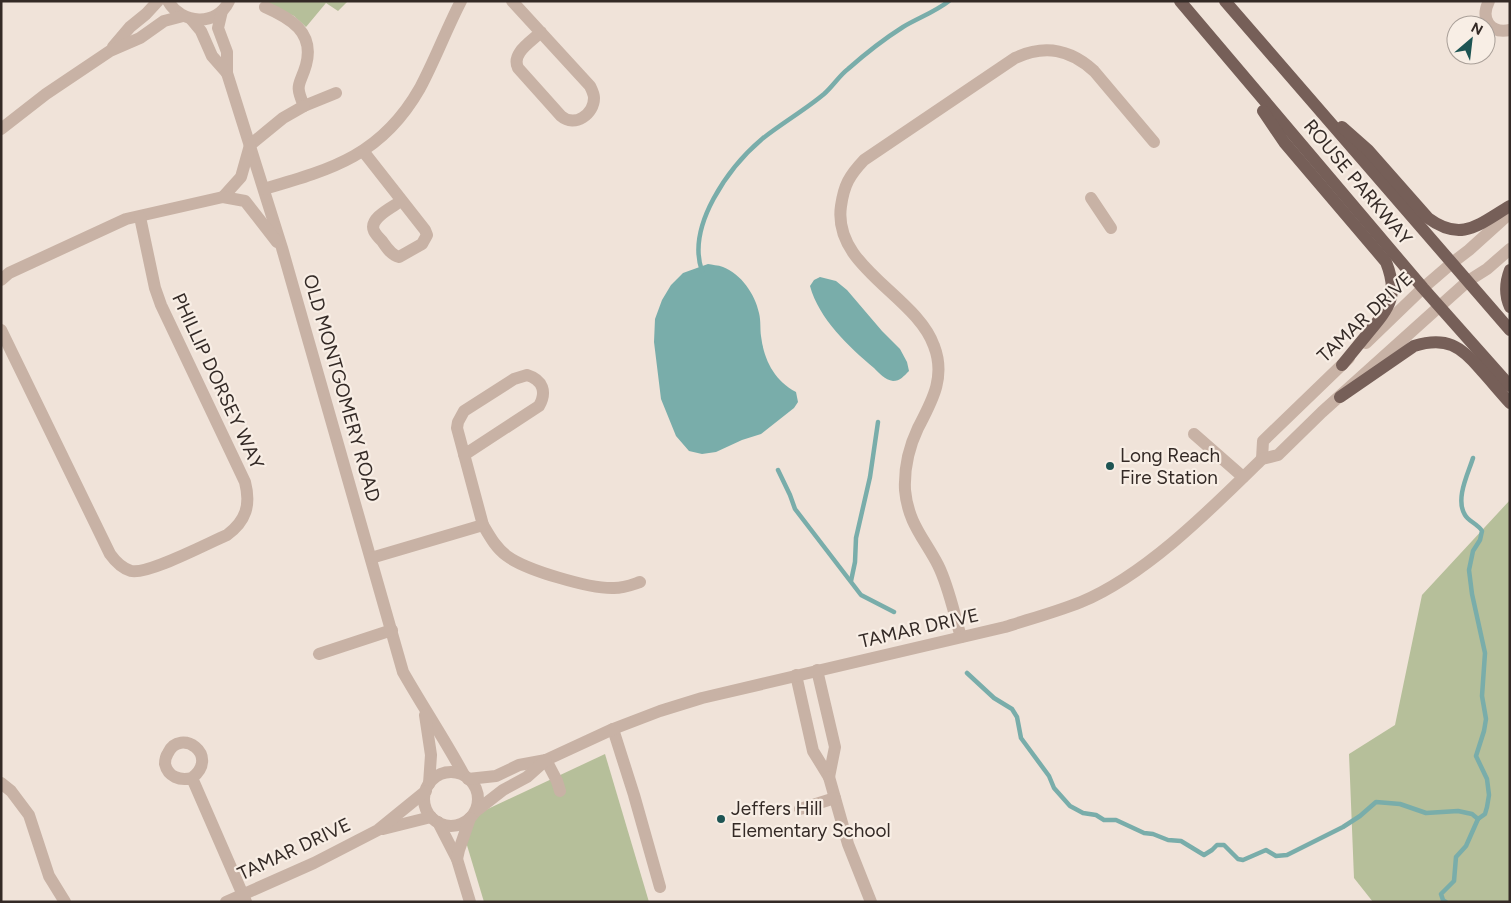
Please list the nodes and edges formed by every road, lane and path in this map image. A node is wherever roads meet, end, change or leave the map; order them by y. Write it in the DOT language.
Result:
graph roads {
  1 [pos="158,1"];
  2 [pos="168,1"];
  3 [pos="461,1"];
  4 [pos="512,1"];
  5 [pos="1180,1"];
  6 [pos="1225,1"];
  7 [pos="1488,1"];
  8 [pos="226,6"];
  9 [pos="265,7"];
  10 [pos="187,18"];
  11 [pos="1510,30"];
  12 [pos="541,32"];
  13 [pos="110,51"];
  14 [pos="1232,63"];
  15 [pos="227,74"];
  16 [pos="1298,87"];
  17 [pos="336,93"];
  18 [pos="304,106"];
  19 [pos="1,129"];
  20 [pos="1154,142"];
  21 [pos="250,145"];
  22 [pos="363,151"];
  23 [pos="264,189"];
  24 [pos="223,198"];
  25 [pos="1091,198"];
  26 [pos="401,201"];
  27 [pos="1510,206"];
  28 [pos="1510,213"];
  29 [pos="140,216"];
  30 [pos="1111,228"];
  31 [pos="282,248"];
  32 [pos="1510,249"];
  33 [pos="1452,263"];
  34 [pos="1510,270"];
  35 [pos="1,280"];
  36 [pos="1468,281"];
  37 [pos="1424,288"];
  38 [pos="1440,306"];
  39 [pos="1510,308"];
  40 [pos="1510,330"];
  41 [pos="1,331"];
  42 [pos="1342,365"];
  43 [pos="1510,386"];
  44 [pos="1340,397"];
  45 [pos="1510,402"];
  46 [pos="1194,434"];
  47 [pos="464,455"];
  48 [pos="1262,459"];
  49 [pos="1243,477"];
  50 [pos="483,525"];
  51 [pos="372,558"];
  52 [pos="640,582"];
  53 [pos="392,630"];
  54 [pos="961,637"];
  55 [pos="319,654"];
  56 [pos="817,670"];
  57 [pos="796,675"];
  58 [pos="425,710"];
  59 [pos="613,729"];
  60 [pos="546,760"];
  61 [pos="466,777"];
  62 [pos="830,777"];
  63 [pos="192,778"];
  64 [pos="1,783"];
  65 [pos="428,787"];
  66 [pos="560,791"];
  67 [pos="835,798"];
  68 [pos="800,809"];
  69 [pos="473,815"];
  70 [pos="434,820"];
  71 [pos="378,830"];
  72 [pos="457,859"];
  73 [pos="660,887"];
  74 [pos="244,898"];
  75 [pos="65,902"];
  76 [pos="226,902"];
  77 [pos="470,902"];
  78 [pos="871,902"];
  1 -- 13 [label="street"];
  2 -- 10 [label="street, OLD MONTGOMERY ROAD"];
  3 -- 22 [label="street"];
  4 -- 12 [label="street"];
  5 -- 14 [label="main road, ROUSE PARKWAY"];
  6 -- 16 [label="main road, ROUSE PARKWAY"];
  7 -- 11 [label="street"];
  8 -- 10 [label="street"];
  8 -- 15 [label="street, OLD MONTGOMERY ROAD"];
  9 -- 18 [label="street"];
  10 -- 13 [label="street"];
  10 -- 15 [label="street, OLD MONTGOMERY ROAD"];
  12 -- 12 [label="street"];
  13 -- 19 [label="street"];
  14 -- 37 [label="main road, ROUSE PARKWAY"];
  14 -- 42 [label="main road"];
  15 -- 21 [label="street, OLD MONTGOMERY ROAD"];
  16 -- 27 [label="main road"];
  16 -- 33 [label="main road, ROUSE PARKWAY"];
  17 -- 18 [label="street"];
  18 -- 21 [label="street"];
  20 -- 54 [label="street"];
  21 -- 23 [label="street, OLD MONTGOMERY ROAD"];
  21 -- 24 [label="street"];
  22 -- 23 [label="street"];
  22 -- 26 [label="street"];
  23 -- 31 [label="street, OLD MONTGOMERY ROAD"];
  24 -- 29 [label="street"];
  24 -- 31 [label="street"];
  25 -- 30 [label="street"];
  26 -- 26 [label="street"];
  28 -- 33 [label="street, TAMAR DRIVE"];
  29 -- 35 [label="street"];
  29 -- 41 [label="street, PHILLIP DORSEY WAY"];
  31 -- 51 [label="street, OLD MONTGOMERY ROAD"];
  32 -- 36 [label="street, TAMAR DRIVE"];
  33 -- 36 [label="main road, ROUSE PARKWAY"];
  33 -- 37 [label="street, TAMAR DRIVE"];
  34 -- 39 [label="main road"];
  36 -- 38 [label="street, TAMAR DRIVE"];
  36 -- 40 [label="main road, ROUSE PARKWAY"];
  37 -- 38 [label="main road, ROUSE PARKWAY"];
  37 -- 42 [label="street, TAMAR DRIVE"];
  38 -- 43 [label="main road, ROUSE PARKWAY"];
  38 -- 44 [label="street, TAMAR DRIVE"];
  42 -- 48 [label="street, TAMAR DRIVE"];
  44 -- 45 [label="main road"];
  44 -- 48 [label="street, TAMAR DRIVE"];
  46 -- 49 [label="street"];
  47 -- 47 [label="street"];
  47 -- 50 [label="street"];
  48 -- 49 [label="street, TAMAR DRIVE"];
  49 -- 54 [label="street, TAMAR DRIVE"];
  50 -- 51 [label="street"];
  50 -- 52 [label="street"];
  51 -- 53 [label="street, OLD MONTGOMERY ROAD"];
  53 -- 55 [label="street"];
  53 -- 58 [label="street, OLD MONTGOMERY ROAD"];
  54 -- 56 [label="street, TAMAR DRIVE"];
  56 -- 57 [label="street, TAMAR DRIVE"];
  56 -- 62 [label="street"];
  57 -- 59 [label="street, TAMAR DRIVE"];
  57 -- 62 [label="street"];
  58 -- 61 [label="street, OLD MONTGOMERY ROAD"];
  58 -- 65 [label="street, OLD MONTGOMERY ROAD"];
  59 -- 60 [label="street, TAMAR DRIVE"];
  59 -- 73 [label="street"];
  60 -- 61 [label="street, TAMAR DRIVE"];
  60 -- 66 [label="street"];
  60 -- 69 [label="street, TAMAR DRIVE"];
  61 -- 65 [label="street"];
  61 -- 69 [label="street"];
  62 -- 67 [label="street"];
  63 -- 74 [label="street"];
  64 -- 75 [label="street"];
  65 -- 70 [label="street"];
  65 -- 71 [label="street, TAMAR DRIVE"];
  67 -- 68 [label="street"];
  67 -- 78 [label="street"];
  69 -- 70 [label="street"];
  69 -- 72 [label="street"];
  70 -- 71 [label="street, TAMAR DRIVE"];
  70 -- 72 [label="street"];
  71 -- 74 [label="street, TAMAR DRIVE"];
  72 -- 77 [label="street"];
  74 -- 76 [label="street, TAMAR DRIVE"];
}
